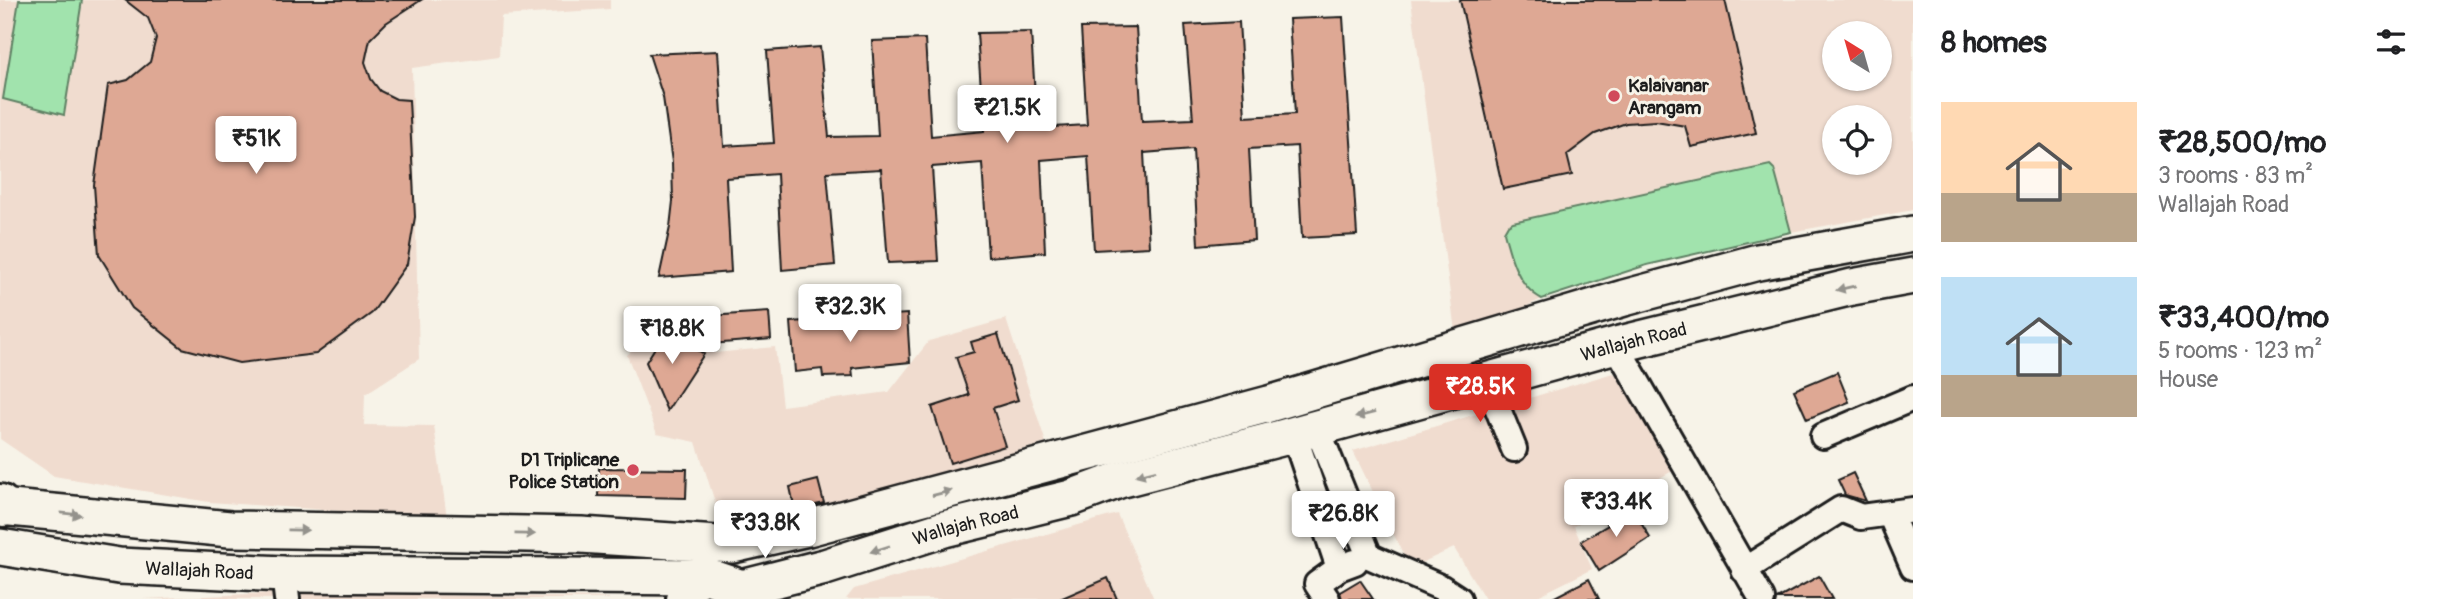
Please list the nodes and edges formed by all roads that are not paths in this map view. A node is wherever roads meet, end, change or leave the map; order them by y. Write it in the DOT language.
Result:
graph roads {
  1 [pos="1913,234"];
  2 [pos="1913,276"];
  3 [pos="1616,345"];
  4 [pos="1488,382"];
  5 [pos="1913,398"];
  6 [pos="1306,431"];
  7 [pos="1823,436"];
  8 [pos="1514,449"];
  9 [pos="1,506"];
  10 [pos="1902,512"];
  11 [pos="733,545"];
  12 [pos="0,547"];
  13 [pos="1369,556"];
  14 [pos="1913,567"];
  15 [pos="1339,568"];
  16 [pos="1744,570"];
  17 [pos="285,586"];
  18 [pos="734,588"];
  19 [pos="679,599"];
  20 [pos="1327,599"];
  21 [pos="1459,599"];
  22 [pos="1762,599"];
  11 -- 1 [label="main road, Wallajah Road, one-way"];
  2 -- 3 [label="main road, Wallajah Road, one-way"];
  3 -- 4 [label="main road, Wallajah Road"];
  3 -- 16 [label="street"];
  4 -- 6 [label="main road, Wallajah Road, one-way"];
  4 -- 8 [label="street"];
  5 -- 7 [label="street"];
  6 -- 13 [label="street"];
  6 -- 15 [label="street"];
  6 -- 18 [label="main road, Wallajah Road, one-way"];
  9 -- 11 [label="main road, Wallajah Road, one-way"];
  10 -- 14 [label="street"];
  10 -- 16 [label="street"];
  11 -- 18 [label="main road"];
  12 -- 17 [label="main road, Wallajah Road"];
  13 -- 15 [label="street"];
  13 -- 21 [label="street"];
  15 -- 20 [label="street"];
  16 -- 22 [label="street"];
  17 -- 18 [label="main road, Wallajah Road"];
  18 -- 19 [label="street"];
}
